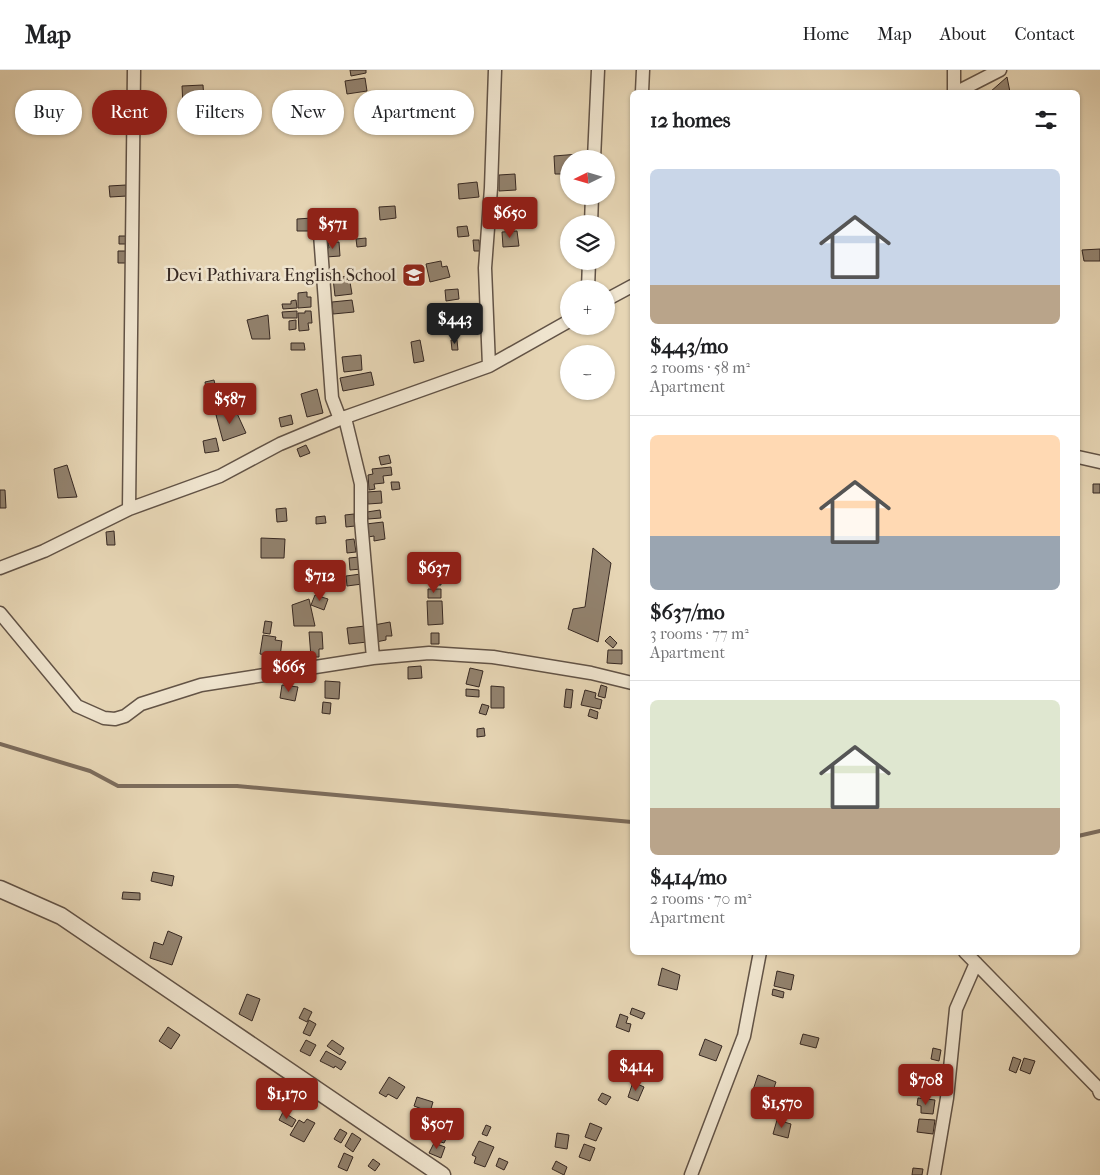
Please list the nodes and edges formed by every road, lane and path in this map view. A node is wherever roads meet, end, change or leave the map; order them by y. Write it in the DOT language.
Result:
graph roads {
  1 [pos="134,70"];
  2 [pos="496,70"];
  3 [pos="598,70"];
  4 [pos="643,70"];
  5 [pos="954,70"];
  6 [pos="1000,70"];
  7 [pos="642,90"];
  8 [pos="956,90"];
  9 [pos="960,90"];
  10 [pos="594,150"];
  11 [pos="319,220"];
  12 [pos="630,287"];
  13 [pos="615,295"];
  14 [pos="560,326"];
  15 [pos="489,366"];
  16 [pos="343,418"];
  17 [pos="1080,457"];
  18 [pos="1100,462"];
  19 [pos="129,509"];
  20 [pos="0,568"];
  21 [pos="0,613"];
  22 [pos="373,658"];
  23 [pos="630,683"];
  24 [pos="0,889"];
  25 [pos="759,955"];
  26 [pos="968,955"];
  27 [pos="976,963"];
  28 [pos="1100,1093"];
  29 [pos="442,1175"];
  30 [pos="691,1175"];
  31 [pos="934,1175"];
  1 -- 19 [label="street"];
  2 -- 15 [label="street"];
  3 -- 10 [label="street"];
  4 -- 7 [label="street"];
  5 -- 8 [label="street"];
  6 -- 9 [label="street"];
  11 -- 16 [label="street"];
  12 -- 13 [label="street"];
  14 -- 15 [label="street"];
  15 -- 16 [label="street"];
  16 -- 19 [label="street"];
  16 -- 22 [label="street"];
  17 -- 18 [label="street"];
  19 -- 20 [label="street"];
  21 -- 22 [label="street"];
  22 -- 23 [label="street"];
  24 -- 29 [label="street"];
  25 -- 30 [label="street"];
  26 -- 27 [label="street"];
  27 -- 28 [label="street"];
  27 -- 31 [label="street"];
}
